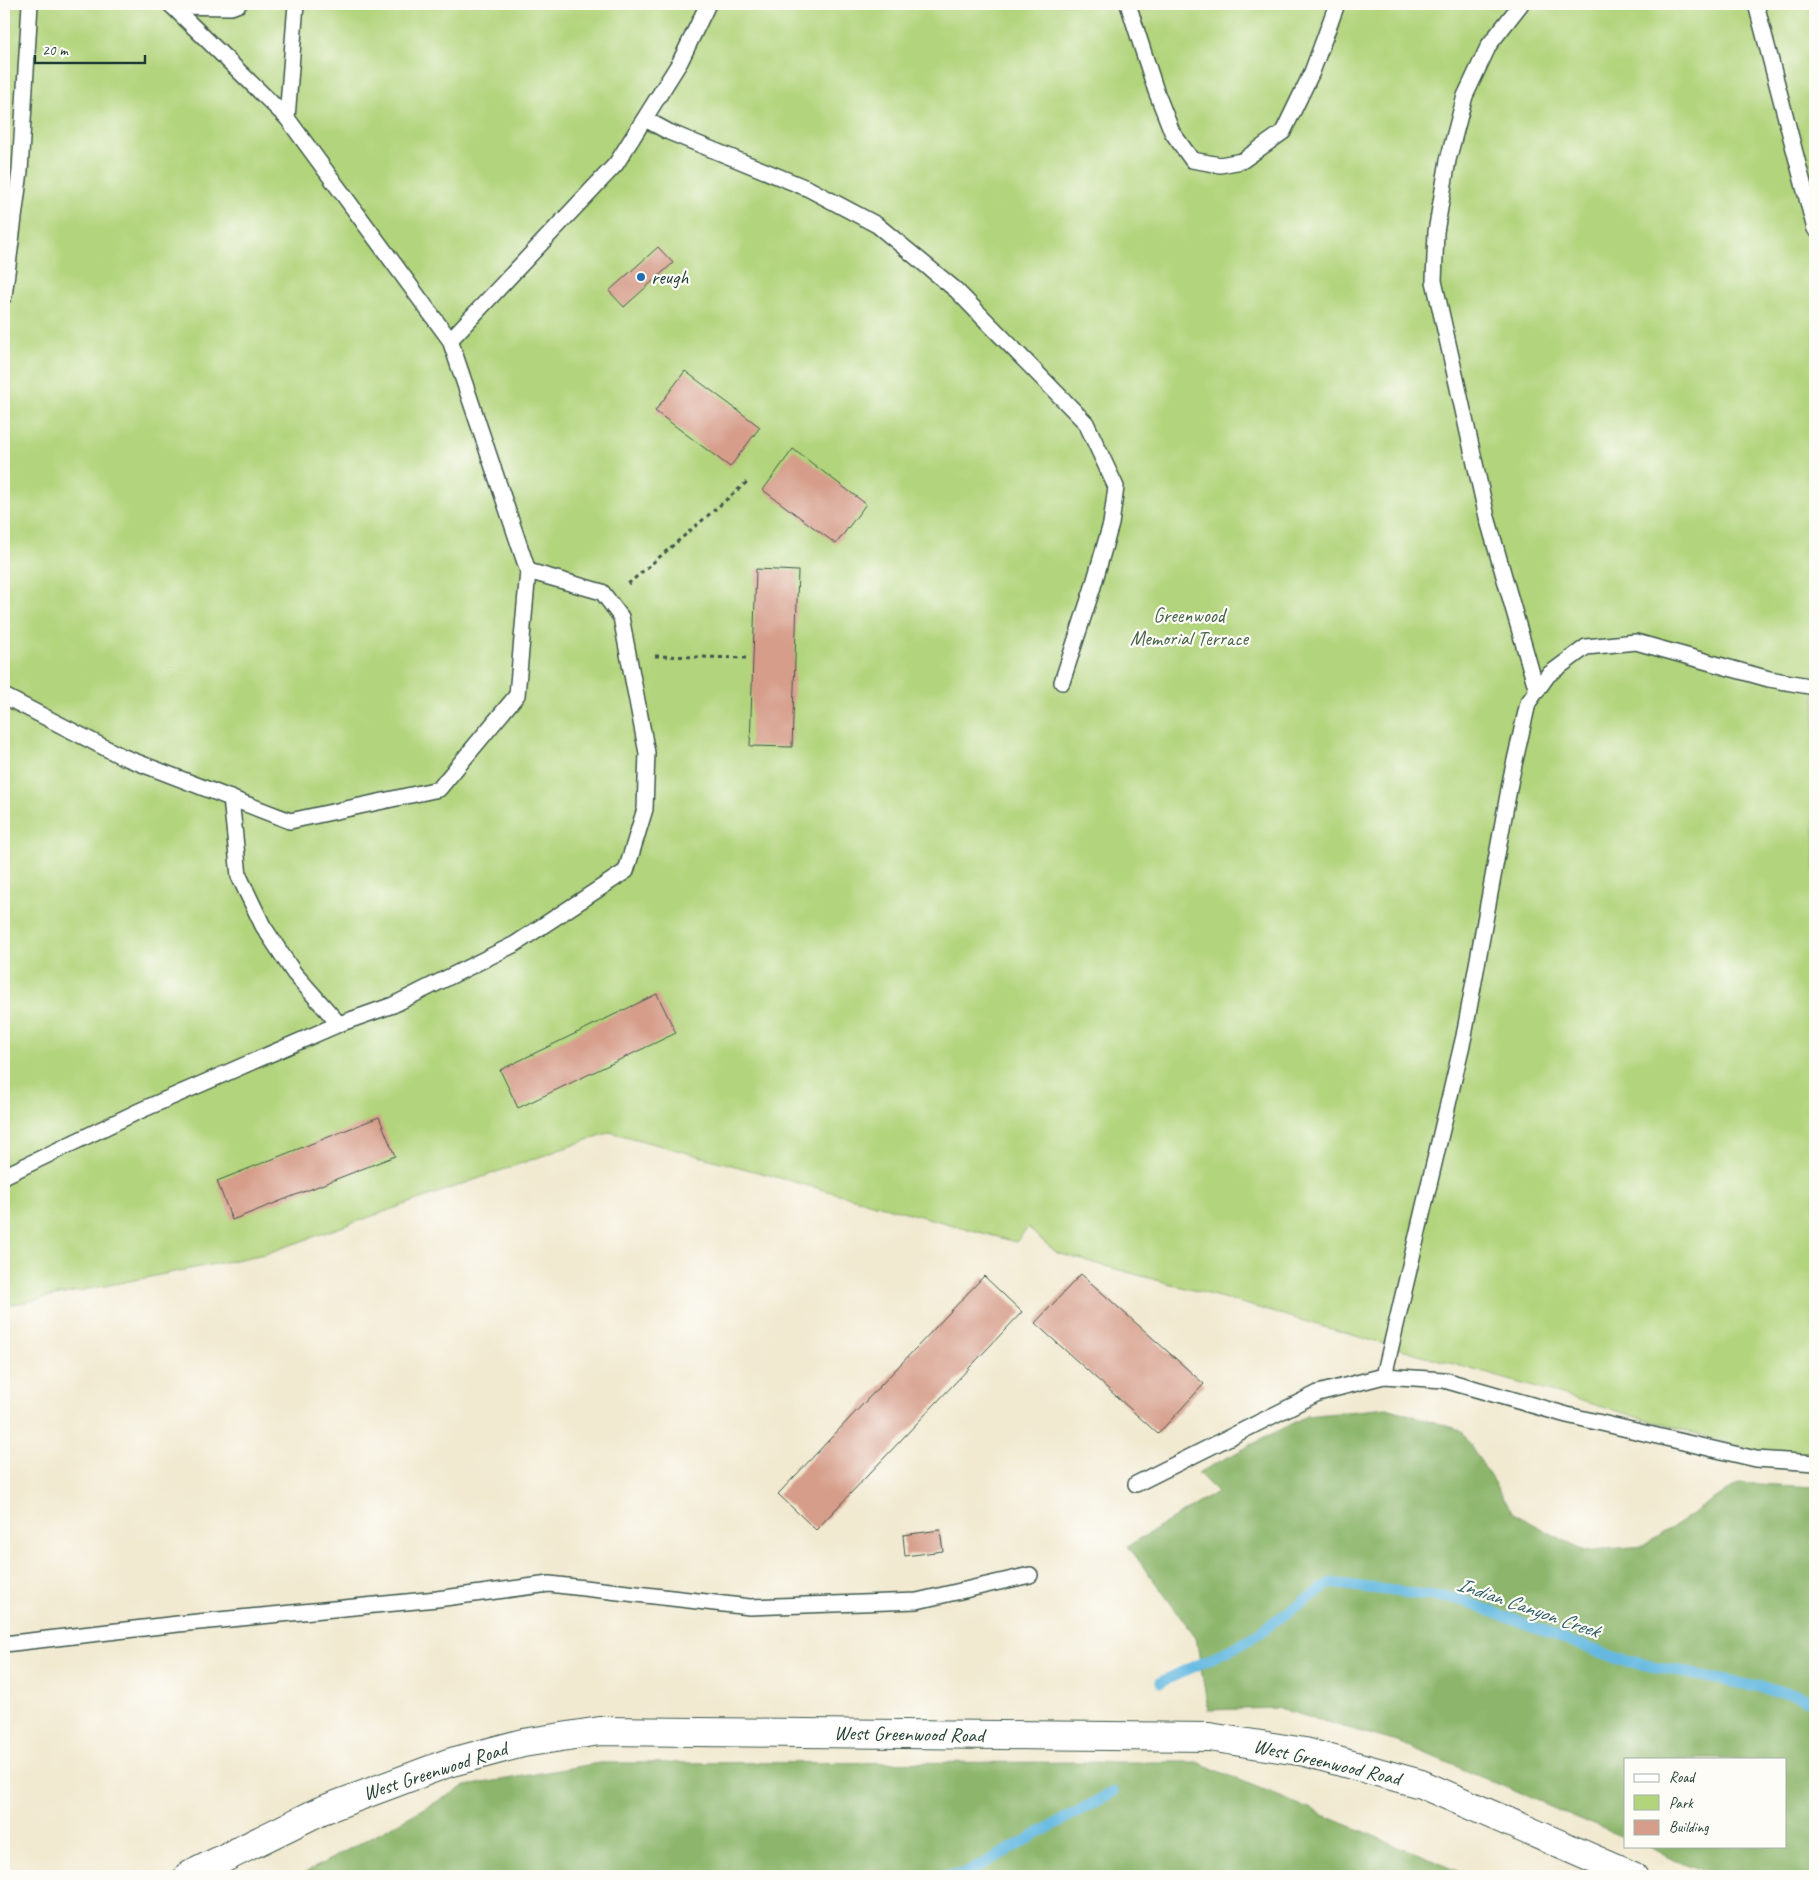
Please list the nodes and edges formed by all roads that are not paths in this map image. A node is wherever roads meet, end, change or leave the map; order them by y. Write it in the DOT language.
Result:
graph roads {
  1 [pos="30,4"];
  2 [pos="239,4"];
  3 [pos="296,4"];
  4 [pos="708,4"];
  5 [pos="1128,4"];
  6 [pos="1337,4"];
  7 [pos="1520,4"];
  8 [pos="1756,4"];
  9 [pos="171,5"];
  10 [pos="288,118"];
  11 [pos="644,119"];
  12 [pos="1815,229"];
  13 [pos="4,296"];
  14 [pos="450,340"];
  15 [pos="528,571"];
  16 [pos="1062,682"];
  17 [pos="1815,686"];
  18 [pos="1537,690"];
  19 [pos="4,696"];
  20 [pos="231,798"];
  21 [pos="340,1024"];
  22 [pos="4,1176"];
  23 [pos="1384,1376"];
  24 [pos="1815,1463"];
  25 [pos="1136,1484"];
  26 [pos="1030,1575"];
  27 [pos="4,1644"];
  28 [pos="188,1876"];
  29 [pos="1633,1876"];
  1 -- 13 [label="lane"];
  2 -- 9 [label="lane"];
  3 -- 10 [label="lane"];
  4 -- 11 [label="lane"];
  5 -- 6 [label="lane"];
  7 -- 18 [label="lane"];
  8 -- 12 [label="lane"];
  9 -- 10 [label="lane"];
  10 -- 14 [label="lane"];
  11 -- 14 [label="lane"];
  11 -- 16 [label="lane"];
  14 -- 15 [label="lane"];
  15 -- 20 [label="lane"];
  15 -- 21 [label="lane"];
  17 -- 18 [label="lane"];
  18 -- 23 [label="lane"];
  19 -- 20 [label="lane"];
  20 -- 21 [label="lane"];
  21 -- 22 [label="lane"];
  23 -- 24 [label="lane"];
  23 -- 25 [label="lane"];
  26 -- 27 [label="lane"];
  28 -- 29 [label="street, West Greenwood Road"];
}
